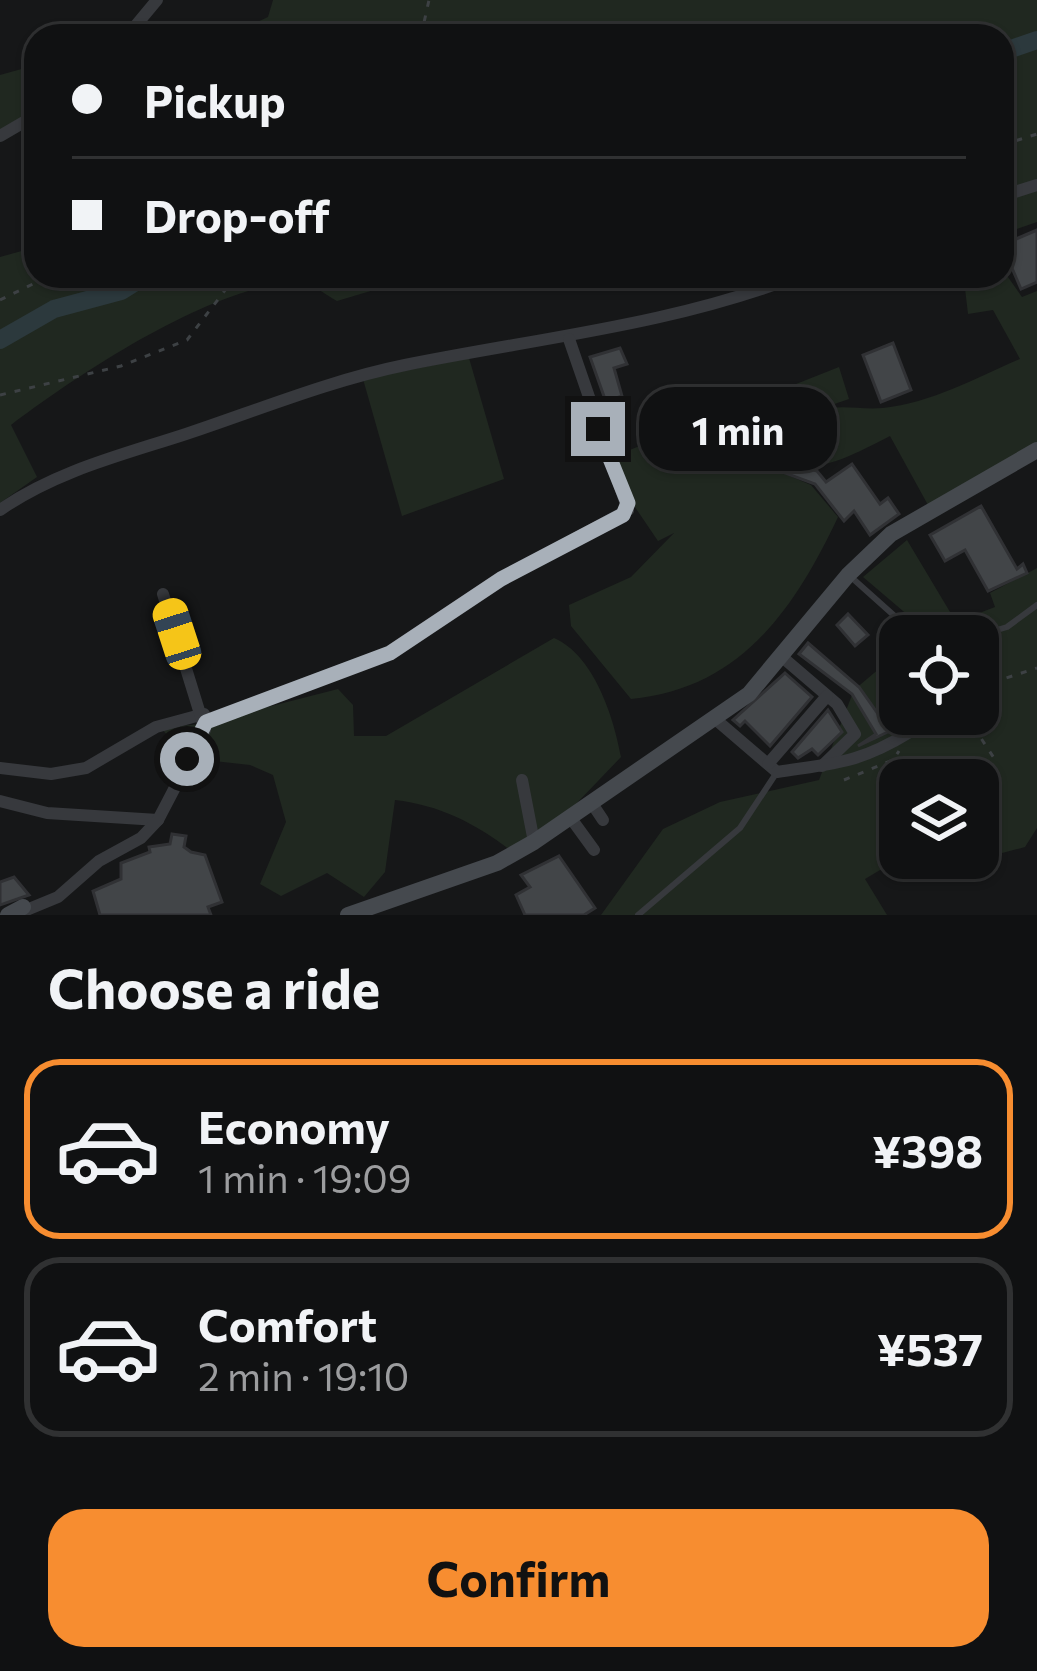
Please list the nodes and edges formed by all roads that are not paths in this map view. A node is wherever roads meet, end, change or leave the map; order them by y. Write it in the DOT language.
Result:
graph roads {
  1 [pos="157,0"];
  2 [pos="137,24"];
  3 [pos="767,288"];
  4 [pos="569,339"];
  5 [pos="1037,450"];
  6 [pos="0,509"];
  7 [pos="848,575"];
  8 [pos="164,593"];
  9 [pos="1037,605"];
  10 [pos="893,615"];
  11 [pos="999,629"];
  12 [pos="781,656"];
  13 [pos="826,695"];
  14 [pos="205,718"];
  15 [pos="715,718"];
  16 [pos="905,735"];
  17 [pos="822,766"];
  18 [pos="0,768"];
  19 [pos="772,768"];
  20 [pos="521,780"];
  21 [pos="0,801"];
  22 [pos="591,802"];
  23 [pos="570,817"];
  24 [pos="158,820"];
  25 [pos="603,820"];
  26 [pos="533,842"];
  27 [pos="594,850"];
  28 [pos="19,912"];
  29 [pos="348,915"];
  30 [pos="638,915"];
  1 -- 2 [label="street"];
  3 -- 4 [label="street"];
  4 -- 6 [label="street"];
  4 -- 14 [label="street"];
  5 -- 7 [label="street"];
  7 -- 10 [label="lane"];
  7 -- 12 [label="street"];
  8 -- 14 [label="street"];
  9 -- 11 [label="lane"];
  12 -- 13 [label="street"];
  12 -- 15 [label="street"];
  13 -- 17 [label="street"];
  13 -- 19 [label="street"];
  14 -- 18 [label="street"];
  14 -- 24 [label="street"];
  15 -- 19 [label="street"];
  15 -- 22 [label="street"];
  16 -- 17 [label="street"];
  17 -- 19 [label="street"];
  19 -- 30 [label="lane"];
  20 -- 26 [label="street"];
  21 -- 24 [label="street"];
  22 -- 23 [label="street"];
  22 -- 25 [label="street"];
  23 -- 26 [label="street"];
  23 -- 27 [label="street"];
  24 -- 28 [label="street"];
  26 -- 29 [label="street"];
}
